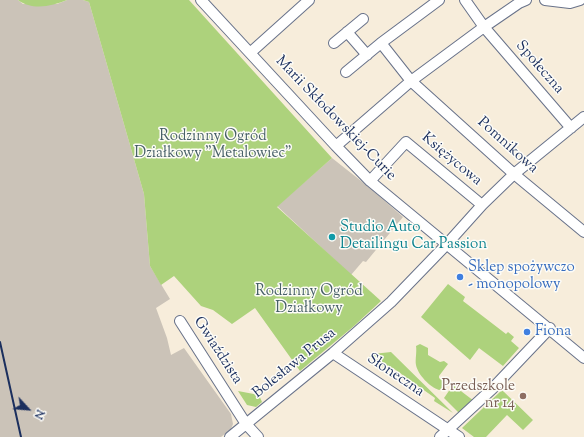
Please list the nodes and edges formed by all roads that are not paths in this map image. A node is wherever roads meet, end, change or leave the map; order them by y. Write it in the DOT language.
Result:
graph roads {
  1 [pos="201,0"];
  2 [pos="309,0"];
  3 [pos="439,0"];
  4 [pos="465,0"];
  5 [pos="526,0"];
  6 [pos="545,0"];
  7 [pos="582,1"];
  8 [pos="363,19"];
  9 [pos="484,27"];
  10 [pos="347,32"];
  11 [pos="334,43"];
  12 [pos="381,43"];
  13 [pos="250,53"];
  14 [pos="367,55"];
  15 [pos="346,72"];
  16 [pos="411,81"];
  17 [pos="584,117"];
  18 [pos="571,128"];
  19 [pos="336,146"];
  20 [pos="514,174"];
  21 [pos="370,181"];
  22 [pos="482,205"];
  23 [pos="584,232"];
  24 [pos="447,244"];
  25 [pos="180,321"];
  26 [pos="550,328"];
  27 [pos="333,353"];
  28 [pos="584,358"];
  29 [pos="246,424"];
  30 [pos="448,430"];
  31 [pos="230,437"];
  32 [pos="258,437"];
  33 [pos="440,437"];
  34 [pos="459,437"];
  1 -- 13 [label="street, Marii Skłodowskiej-Curie"];
  2 -- 13 [label="street"];
  3 -- 12 [label="street"];
  4 -- 9 [label="street, Społeczna"];
  5 -- 9 [label="street"];
  6 -- 7 [label="street"];
  8 -- 10 [label="street"];
  9 -- 16 [label="street"];
  9 -- 18 [label="street, Społeczna"];
  10 -- 11 [label="street"];
  10 -- 14 [label="street"];
  12 -- 14 [label="street"];
  12 -- 16 [label="street, Pomnikowa"];
  13 -- 19 [label="street, Marii Skłodowskiej-Curie"];
  14 -- 15 [label="street"];
  16 -- 19 [label="street"];
  16 -- 20 [label="street, Pomnikowa"];
  17 -- 18 [label="street, Bolesława Prusa"];
  18 -- 20 [label="street, Bolesława Prusa"];
  19 -- 21 [label="street, Marii Skłodowskiej-Curie"];
  20 -- 22 [label="street, Bolesława Prusa"];
  20 -- 23 [label="street, Pomnikowa"];
  21 -- 22 [label="street, Księżycowa"];
  21 -- 24 [label="street, Marii Skłodowskiej-Curie"];
  22 -- 24 [label="street, Bolesława Prusa"];
  24 -- 26 [label="street, Marii Skłodowskiej-Curie"];
  24 -- 27 [label="street, Bolesława Prusa"];
  25 -- 29 [label="street, Gwiaździsta"];
  26 -- 28 [label="street, Marii Skłodowskiej-Curie"];
  26 -- 30 [label="street"];
  27 -- 29 [label="street, Bolesława Prusa"];
  27 -- 30 [label="street, Słoneczna"];
  29 -- 31 [label="street, Bolesława Prusa"];
  29 -- 32 [label="street, Gwiaździsta"];
  30 -- 33 [label="street"];
  30 -- 34 [label="street, Słoneczna"];
}
